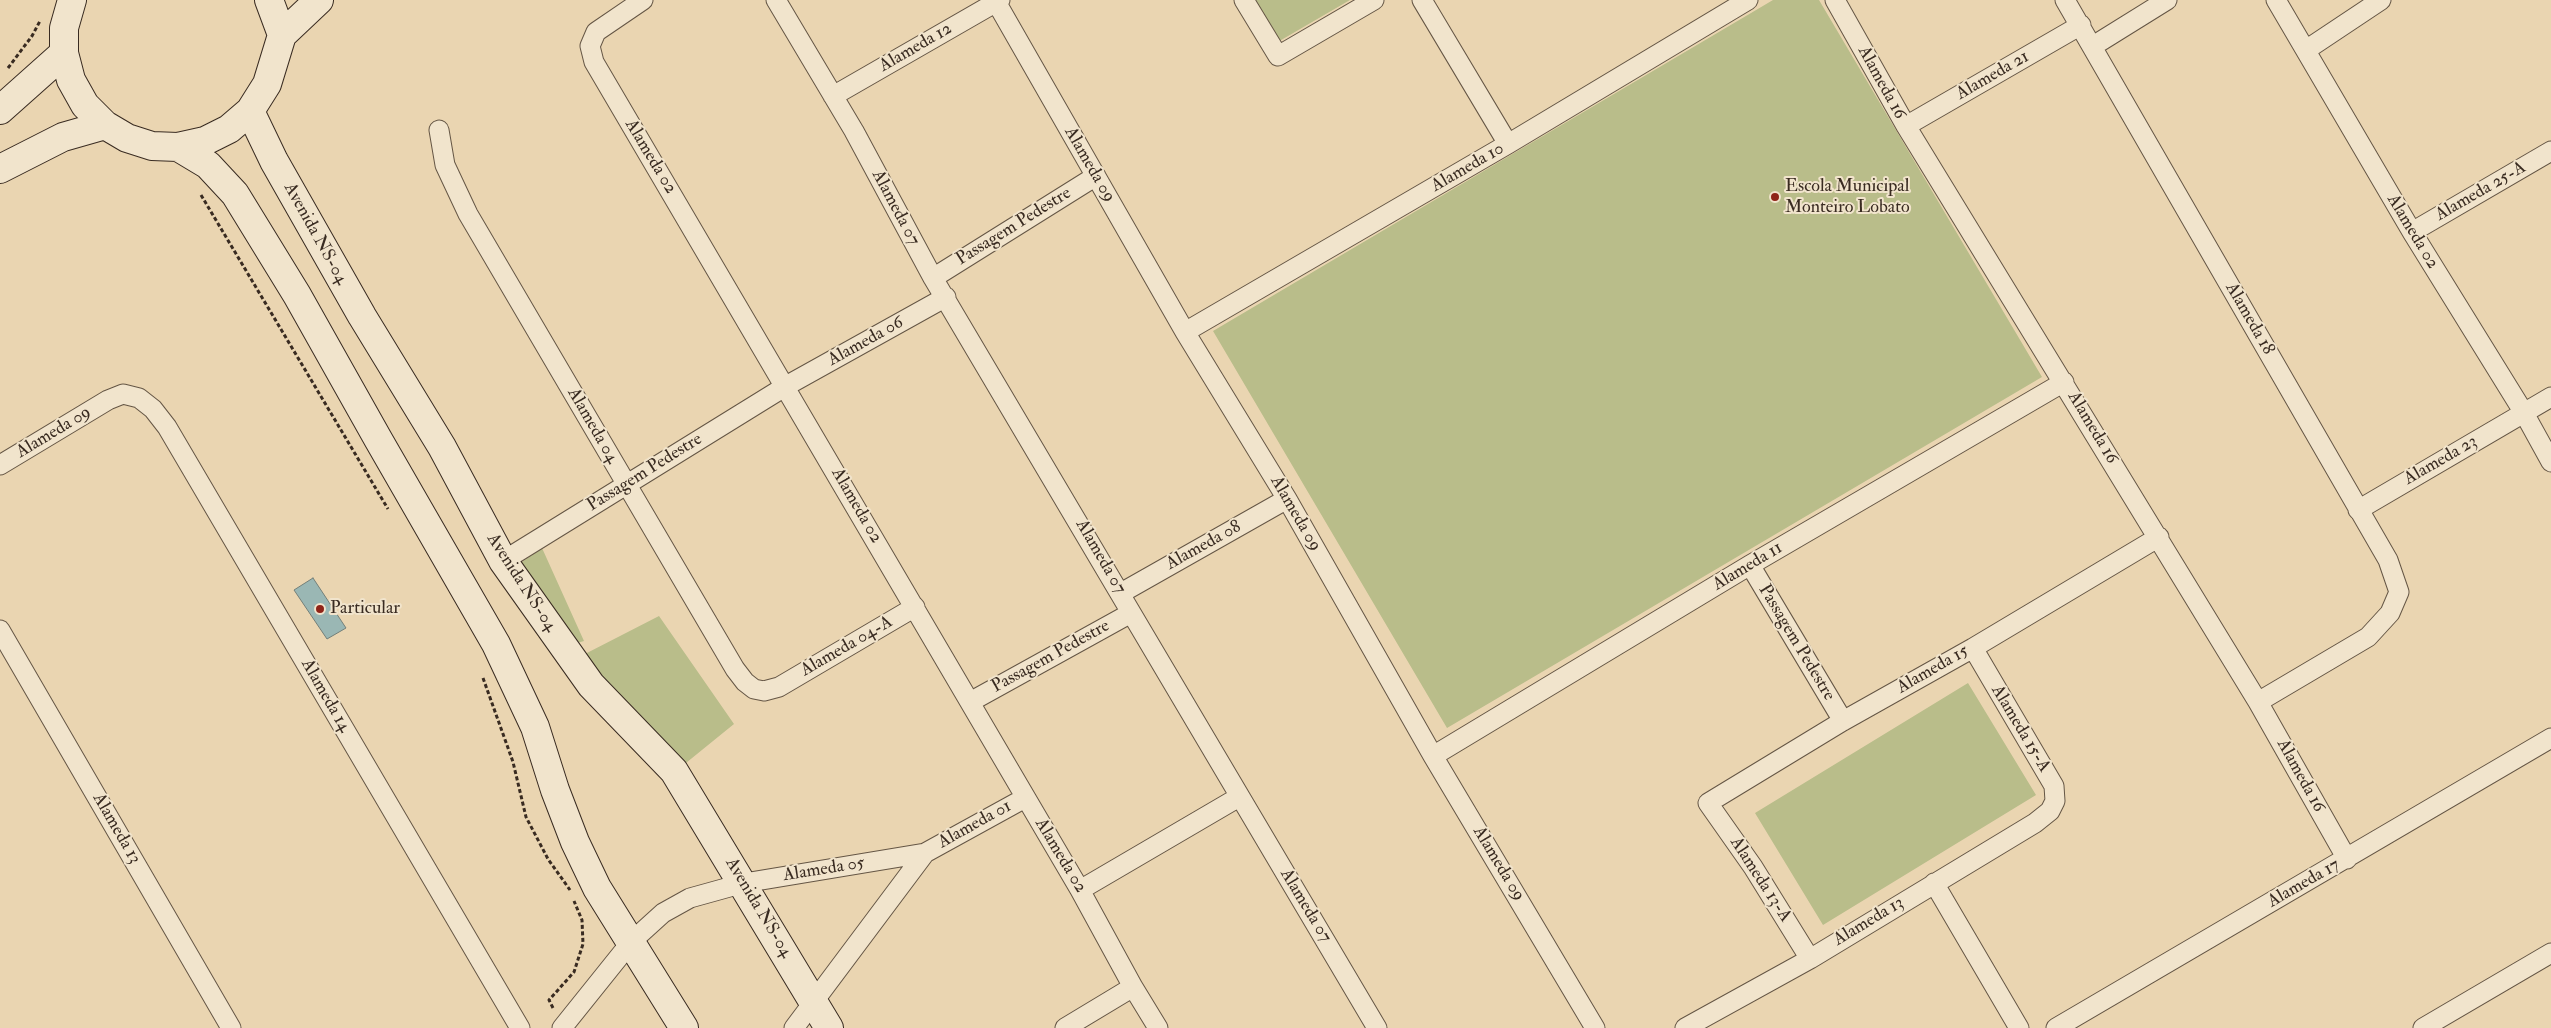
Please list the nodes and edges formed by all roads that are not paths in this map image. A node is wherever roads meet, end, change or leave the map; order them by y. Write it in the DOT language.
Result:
graph roads {
  1 [pos="72,0"];
  2 [pos="269,0"];
  3 [pos="319,0"];
  4 [pos="643,0"];
  5 [pos="776,0"];
  6 [pos="1244,0"];
  7 [pos="1374,0"];
  8 [pos="1422,0"];
  9 [pos="1748,0"];
  10 [pos="1835,0"];
  11 [pos="2065,0"];
  12 [pos="2167,0"];
  13 [pos="2276,0"];
  14 [pos="2381,0"];
  15 [pos="997,1"];
  16 [pos="2081,25"];
  17 [pos="282,35"];
  18 [pos="2093,46"];
  19 [pos="2306,50"];
  20 [pos="64,53"];
  21 [pos="829,90"];
  22 [pos="0,110"];
  23 [pos="250,111"];
  24 [pos="104,125"];
  25 [pos="1906,126"];
  26 [pos="439,130"];
  27 [pos="1508,144"];
  28 [pos="178,147"];
  29 [pos="2551,151"];
  30 [pos="0,169"];
  31 [pos="1096,176"];
  32 [pos="2412,232"];
  33 [pos="933,278"];
  34 [pos="946,298"];
  35 [pos="1185,332"];
  36 [pos="2064,382"];
  37 [pos="786,386"];
  38 [pos="2551,397"];
  39 [pos="108,400"];
  40 [pos="2524,413"];
  41 [pos="2551,462"];
  42 [pos="0,465"];
  43 [pos="627,485"];
  44 [pos="1287,499"];
  45 [pos="2358,510"];
  46 [pos="2159,538"];
  47 [pos="503,561"];
  48 [pos="1750,565"];
  49 [pos="1121,593"];
  50 [pos="915,607"];
  51 [pos="1131,613"];
  52 [pos="0,630"];
  53 [pos="1973,648"];
  54 [pos="779,687"];
  55 [pos="970,702"];
  56 [pos="2258,702"];
  57 [pos="1843,721"];
  58 [pos="2551,738"];
  59 [pos="1433,756"];
  60 [pos="1239,797"];
  61 [pos="1025,798"];
  62 [pos="1708,802"];
  63 [pos="2050,811"];
  64 [pos="925,853"];
  65 [pos="2347,859"];
  66 [pos="744,883"];
  67 [pos="1934,883"];
  68 [pos="1080,890"];
  69 [pos="631,942"];
  70 [pos="2551,953"];
  71 [pos="1810,959"];
  72 [pos="1133,987"];
  73 [pos="815,1003"];
  74 [pos="563,1027"];
  75 [pos="231,1028"];
  76 [pos="520,1028"];
  77 [pos="684,1028"];
  78 [pos="794,1028"];
  79 [pos="829,1028"];
  80 [pos="1065,1028"];
  81 [pos="1158,1028"];
  82 [pos="1378,1028"];
  83 [pos="1595,1028"];
  84 [pos="1685,1028"];
  85 [pos="2019,1028"];
  86 [pos="2056,1028"];
  87 [pos="2423,1028"];
  1 -- 20 [label="street"];
  2 -- 17 [label="street"];
  3 -- 17 [label="street"];
  4 -- 37 [label="street, Alameda 02"];
  5 -- 21 [label="street"];
  6 -- 7 [label="street"];
  8 -- 27 [label="street"];
  9 -- 27 [label="street, Alameda 10"];
  10 -- 25 [label="street, Alameda 16"];
  11 -- 16 [label="street, Alameda 18"];
  12 -- 18 [label="street"];
  13 -- 19 [label="street, Alameda 02"];
  14 -- 19 [label="street"];
  15 -- 21 [label="street, Alameda 12"];
  15 -- 31 [label="street, Alameda 09"];
  16 -- 18 [label="street, Alameda 18"];
  16 -- 25 [label="street, Alameda 21"];
  17 -- 23 [label="street"];
  18 -- 45 [label="street, Alameda 18"];
  19 -- 32 [label="street, Alameda 02"];
  20 -- 22 [label="street"];
  20 -- 24 [label="street"];
  21 -- 33 [label="street, Alameda 07"];
  23 -- 28 [label="street"];
  23 -- 47 [label="street, Avenida NS-04"];
  24 -- 28 [label="street"];
  24 -- 30 [label="street"];
  25 -- 36 [label="street, Alameda 16"];
  26 -- 43 [label="street, Alameda 04"];
  27 -- 35 [label="street, Alameda 10"];
  28 -- 69 [label="street"];
  29 -- 32 [label="street, Alameda 25-A"];
  31 -- 33 [label="street, Passagem Pedestre"];
  31 -- 35 [label="street, Alameda 09"];
  32 -- 40 [label="street, Alameda 02"];
  33 -- 34 [label="street, Alameda 07"];
  34 -- 37 [label="street, Alameda 06"];
  34 -- 49 [label="street, Alameda 07"];
  35 -- 44 [label="street, Alameda 09"];
  36 -- 46 [label="street, Alameda 16"];
  36 -- 48 [label="street, Alameda 11"];
  37 -- 43 [label="street, Passagem Pedestre"];
  37 -- 50 [label="street, Alameda 02"];
  38 -- 40 [label="street"];
  39 -- 42 [label="street, Alameda 09"];
  39 -- 76 [label="street, Alameda 14"];
  40 -- 41 [label="street, Alameda 02"];
  40 -- 45 [label="street, Alameda 23"];
  43 -- 47 [label="street, Passagem Pedestre"];
  43 -- 54 [label="street, Alameda 04"];
  44 -- 49 [label="street, Alameda 08"];
  44 -- 59 [label="street, Alameda 09"];
  45 -- 56 [label="street, Alameda 18"];
  46 -- 53 [label="street, Alameda 15"];
  46 -- 56 [label="street, Alameda 16"];
  47 -- 66 [label="street, Avenida NS-04"];
  48 -- 57 [label="street, Passagem Pedestre"];
  48 -- 59 [label="street, Alameda 11"];
  49 -- 51 [label="street, Alameda 07"];
  50 -- 54 [label="street, Alameda 04-A"];
  50 -- 55 [label="street, Alameda 02"];
  51 -- 55 [label="street, Passagem Pedestre"];
  51 -- 60 [label="street, Alameda 07"];
  52 -- 75 [label="street, Alameda 13"];
  53 -- 57 [label="street, Alameda 15"];
  53 -- 63 [label="street, Alameda 15-A"];
  55 -- 61 [label="street, Alameda 02"];
  56 -- 65 [label="street, Alameda 16"];
  57 -- 62 [label="street, Alameda 15"];
  58 -- 65 [label="street, Alameda 17"];
  59 -- 83 [label="street, Alameda 09"];
  60 -- 68 [label="street"];
  60 -- 82 [label="street, Alameda 07"];
  61 -- 64 [label="street, Alameda 01"];
  61 -- 68 [label="street, Alameda 02"];
  62 -- 71 [label="street, Alameda 13-A"];
  63 -- 67 [label="street, Alameda 13"];
  64 -- 66 [label="street, Alameda 05"];
  64 -- 73 [label="street"];
  65 -- 86 [label="street, Alameda 17"];
  66 -- 69 [label="street, Alameda 05"];
  66 -- 73 [label="street, Avenida NS-04"];
  67 -- 71 [label="street, Alameda 13"];
  67 -- 85 [label="street"];
  68 -- 72 [label="street, Alameda 02"];
  69 -- 74 [label="street, Alameda 05"];
  69 -- 77 [label="street"];
  70 -- 87 [label="street"];
  71 -- 84 [label="street, Alameda 13"];
  72 -- 80 [label="street"];
  72 -- 81 [label="street, Alameda 02"];
  73 -- 78 [label="street"];
  73 -- 79 [label="street, Avenida NS-04"];
}
